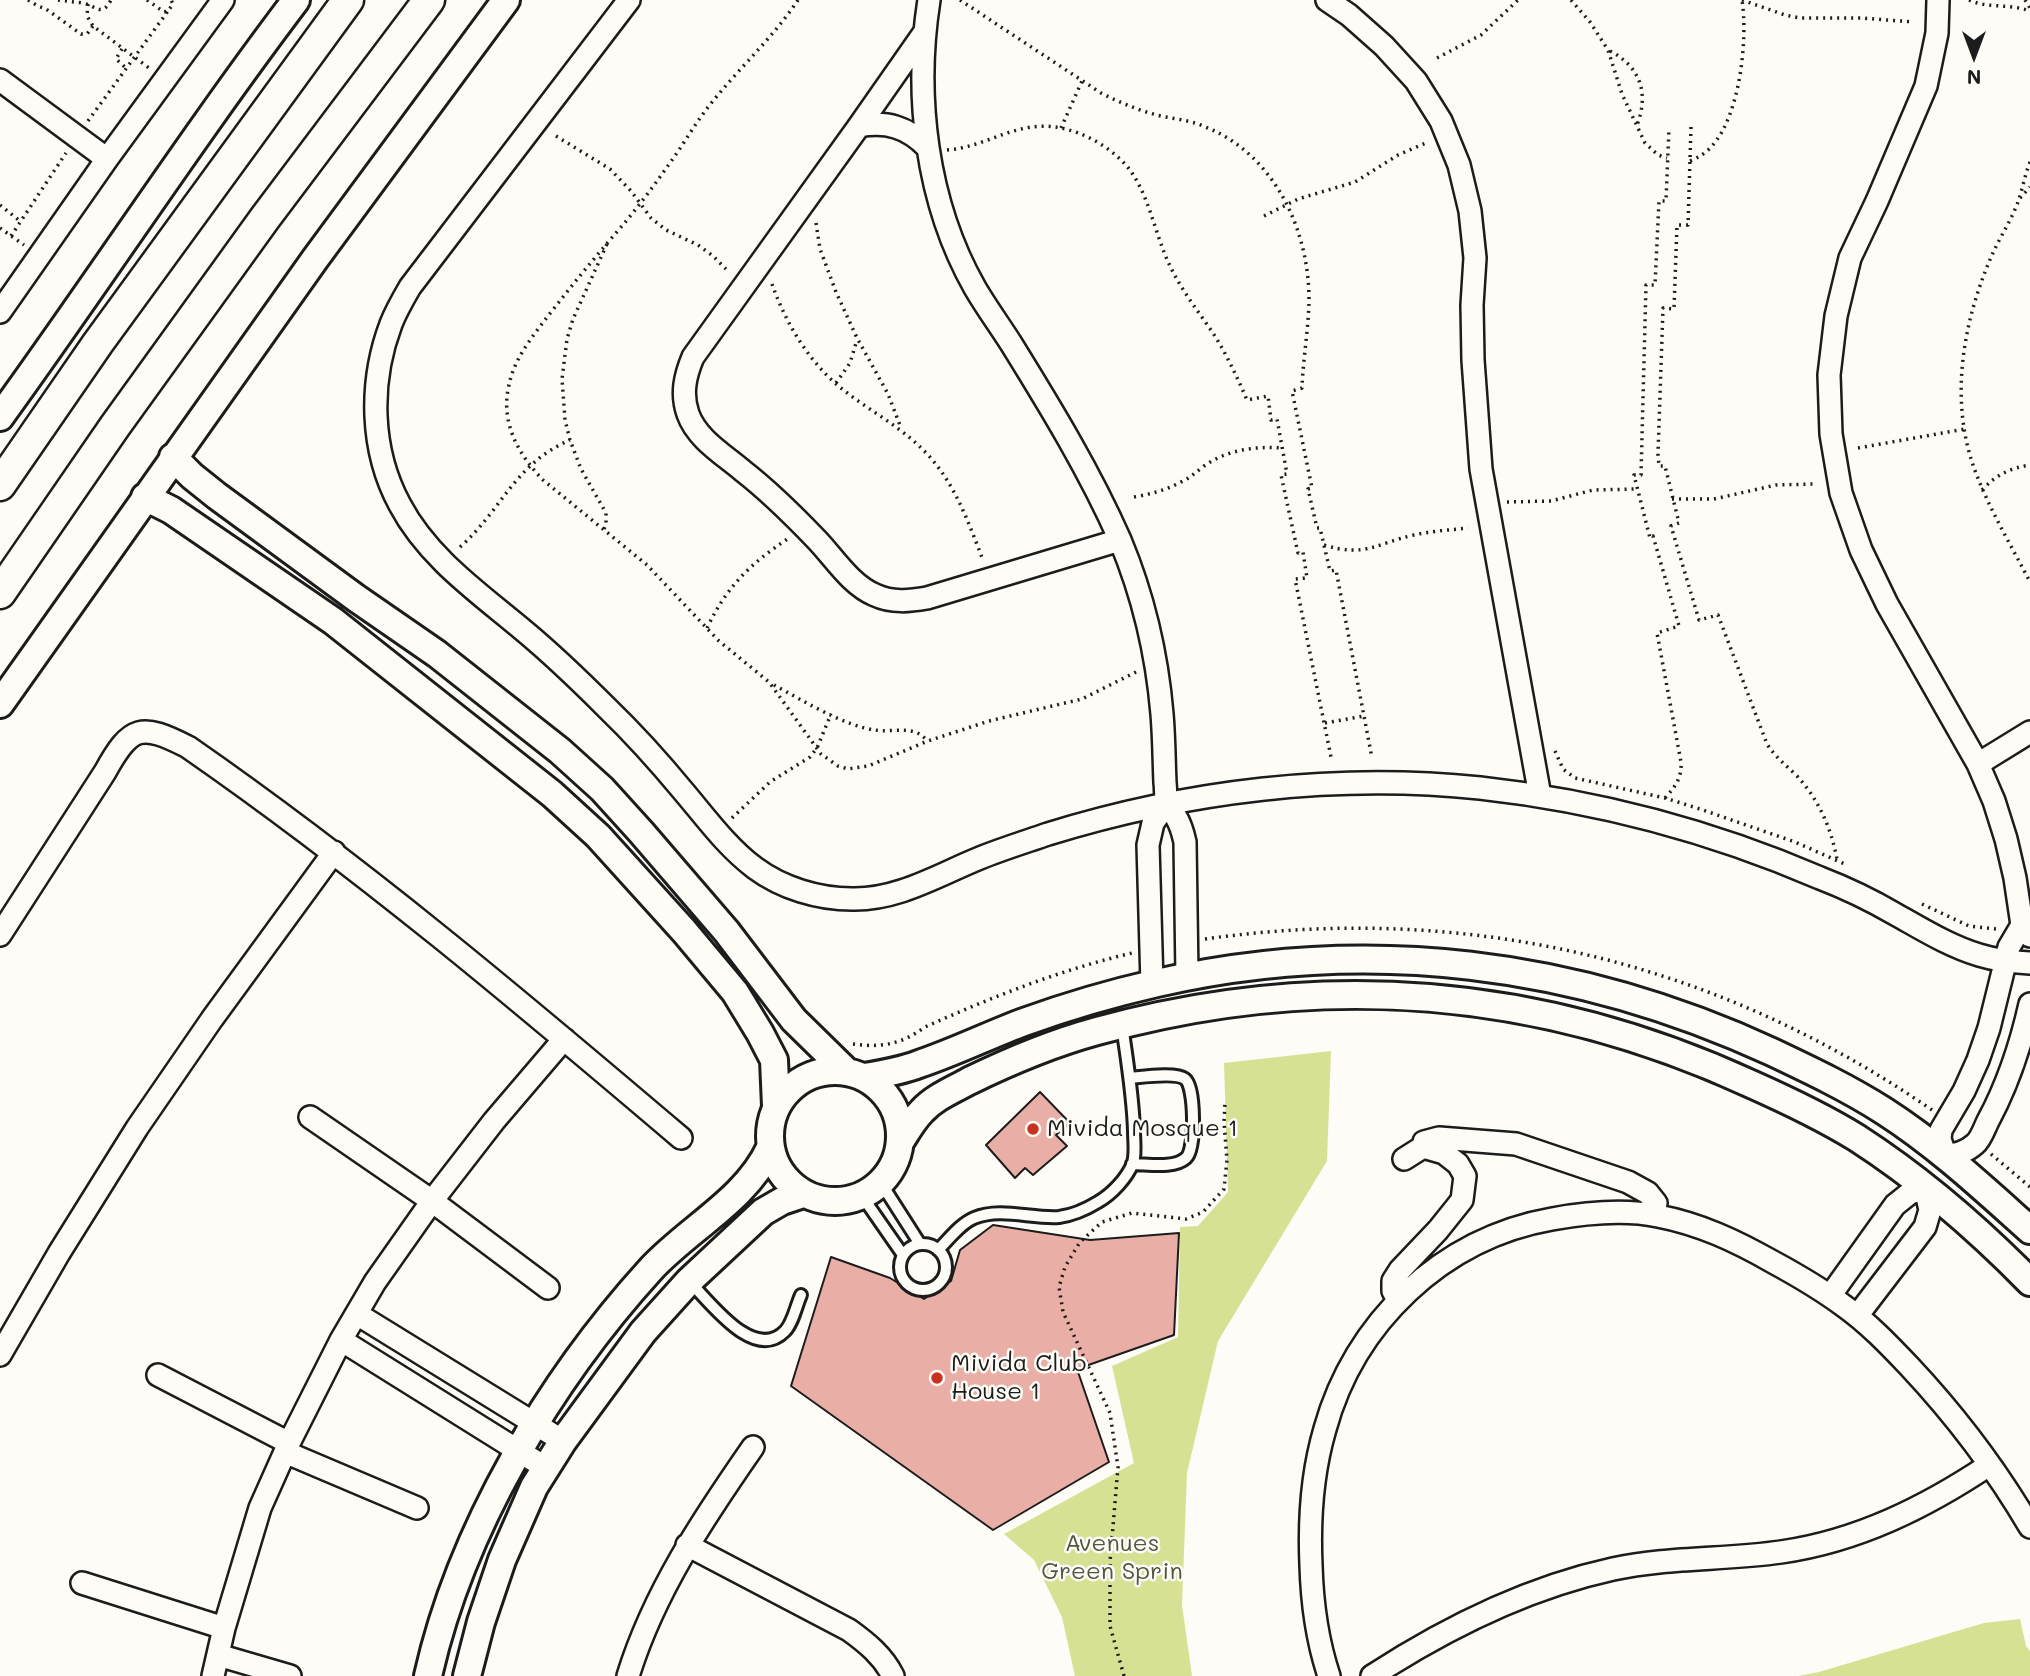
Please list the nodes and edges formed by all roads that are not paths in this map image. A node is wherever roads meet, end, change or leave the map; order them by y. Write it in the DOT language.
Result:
graph roads {
  1 [pos="223,0"];
  2 [pos="296,0"];
  3 [pos="348,0"];
  4 [pos="429,0"];
  5 [pos="506,0"];
  6 [pos="629,0"];
  7 [pos="929,0"];
  8 [pos="1327,0"];
  9 [pos="1938,0"];
  10 [pos="924,33"];
  11 [pos="0,80"];
  12 [pos="859,126"];
  13 [pos="927,147"];
  14 [pos="107,159"];
  15 [pos="0,312"];
  16 [pos="0,417"];
  17 [pos="173,457"];
  18 [pos="0,485"];
  19 [pos="145,497"];
  20 [pos="1120,540"];
  21 [pos="0,593"];
  22 [pos="0,704"];
  23 [pos="2030,732"];
  24 [pos="1978,764"];
  25 [pos="1539,796"];
  26 [pos="1167,803"];
  27 [pos="334,852"];
  28 [pos="2026,930"];
  29 [pos="0,935"];
  30 [pos="2005,961"];
  31 [pos="2030,963"];
  32 [pos="1187,976"];
  33 [pos="1152,984"];
  34 [pos="1998,995"];
  35 [pos="2030,1002"];
  36 [pos="1122,1024"];
  37 [pos="564,1038"];
  38 [pos="855,1074"];
  39 [pos="1130,1078"];
  40 [pos="776,1106"];
  41 [pos="310,1116"];
  42 [pos="681,1138"];
  43 [pos="900,1142"];
  44 [pos="1423,1147"];
  45 [pos="770,1148"];
  46 [pos="1945,1155"];
  47 [pos="1404,1159"];
  48 [pos="1132,1164"];
  49 [pos="1925,1188"];
  50 [pos="871,1189"];
  51 [pos="803,1194"];
  52 [pos="432,1201"];
  53 [pos="1654,1215"];
  54 [pos="2030,1230"];
  55 [pos="920,1244"];
  56 [pos="938,1250"];
  57 [pos="903,1255"];
  58 [pos="689,1281"];
  59 [pos="2030,1282"];
  60 [pos="548,1287"];
  61 [pos="800,1295"];
  62 [pos="1830,1296"];
  63 [pos="1398,1300"];
  64 [pos="357,1314"];
  65 [pos="1857,1316"];
  66 [pos="341,1340"];
  67 [pos="0,1355"];
  68 [pos="158,1375"];
  69 [pos="533,1424"];
  70 [pos="563,1441"];
  71 [pos="287,1447"];
  72 [pos="753,1447"];
  73 [pos="519,1451"];
  74 [pos="1990,1465"];
  75 [pos="546,1468"];
  76 [pos="417,1508"];
  77 [pos="2030,1527"];
  78 [pos="687,1545"];
  79 [pos="82,1583"];
  80 [pos="224,1628"];
  81 [pos="218,1655"];
  82 [pos="468,1673"];
  83 [pos="213,1676"];
  84 [pos="290,1676"];
  85 [pos="428,1676"];
  86 [pos="628,1676"];
  87 [pos="893,1676"];
  88 [pos="1329,1676"];
  89 [pos="1372,1676"];
  1 -- 14 [label="street"];
  2 -- 16 [label="street"];
  3 -- 18 [label="main road"];
  4 -- 21 [label="main road"];
  5 -- 17 [label="street"];
  6 -- 26 [label="street"];
  7 -- 10 [label="street"];
  8 -- 25 [label="street"];
  9 -- 24 [label="street"];
  10 -- 12 [label="street"];
  10 -- 13 [label="street"];
  11 -- 14 [label="street"];
  12 -- 13 [label="street"];
  12 -- 20 [label="street"];
  13 -- 20 [label="street"];
  14 -- 15 [label="street"];
  17 -- 19 [label="street"];
  17 -- 38 [label="street"];
  19 -- 22 [label="street"];
  19 -- 40 [label="street"];
  20 -- 26 [label="street"];
  23 -- 24 [label="street"];
  24 -- 28 [label="street"];
  25 -- 26 [label="street"];
  25 -- 30 [label="street"];
  26 -- 32 [label="street"];
  26 -- 33 [label="street"];
  27 -- 29 [label="street"];
  27 -- 37 [label="street"];
  27 -- 67 [label="street"];
  28 -- 30 [label="street"];
  30 -- 31 [label="street"];
  30 -- 34 [label="street"];
  32 -- 33 [label="street"];
  32 -- 46 [label="street"];
  33 -- 38 [label="street"];
  34 -- 35 [label="street"];
  34 -- 46 [label="street"];
  35 -- 46 [label="street"];
  36 -- 39 [label="lane"];
  36 -- 43 [label="street"];
  36 -- 49 [label="street"];
  37 -- 42 [label="street"];
  37 -- 52 [label="street"];
  38 -- 40 [label="street"];
  38 -- 43 [label="street"];
  39 -- 48 [label="lane"];
  39 -- 48 [label="lane"];
  40 -- 45 [label="street"];
  41 -- 52 [label="street"];
  43 -- 50 [label="street"];
  44 -- 47 [label="street"];
  44 -- 53 [label="street"];
  44 -- 63 [label="street"];
  45 -- 51 [label="street"];
  45 -- 69 [label="street"];
  46 -- 49 [label="street"];
  46 -- 54 [label="street"];
  48 -- 56 [label="lane"];
  49 -- 59 [label="street"];
  49 -- 62 [label="street"];
  49 -- 65 [label="street"];
  50 -- 51 [label="street"];
  50 -- 55 [label="lane"];
  50 -- 57 [label="lane"];
  51 -- 58 [label="street"];
  52 -- 60 [label="street"];
  52 -- 64 [label="street"];
  53 -- 62 [label="street"];
  53 -- 63 [label="street"];
  55 -- 56 [label="lane"];
  55 -- 57 [label="lane"];
  56 -- 57 [label="lane"];
  58 -- 61 [label="lane"];
  58 -- 70 [label="street"];
  62 -- 65 [label="street"];
  63 -- 88 [label="street"];
  64 -- 66 [label="street"];
  64 -- 69 [label="street"];
  65 -- 74 [label="street"];
  66 -- 71 [label="street"];
  66 -- 73 [label="street"];
  68 -- 71 [label="street"];
  69 -- 70 [label="street"];
  69 -- 73 [label="street"];
  70 -- 75 [label="street"];
  71 -- 76 [label="street"];
  71 -- 80 [label="street"];
  72 -- 78 [label="street"];
  73 -- 75 [label="street"];
  73 -- 85 [label="street"];
  74 -- 77 [label="street"];
  74 -- 89 [label="street"];
  75 -- 82 [label="street"];
  78 -- 86 [label="street"];
  78 -- 87 [label="street"];
  79 -- 80 [label="street"];
  80 -- 81 [label="street"];
  81 -- 83 [label="street"];
  81 -- 84 [label="street"];
}
